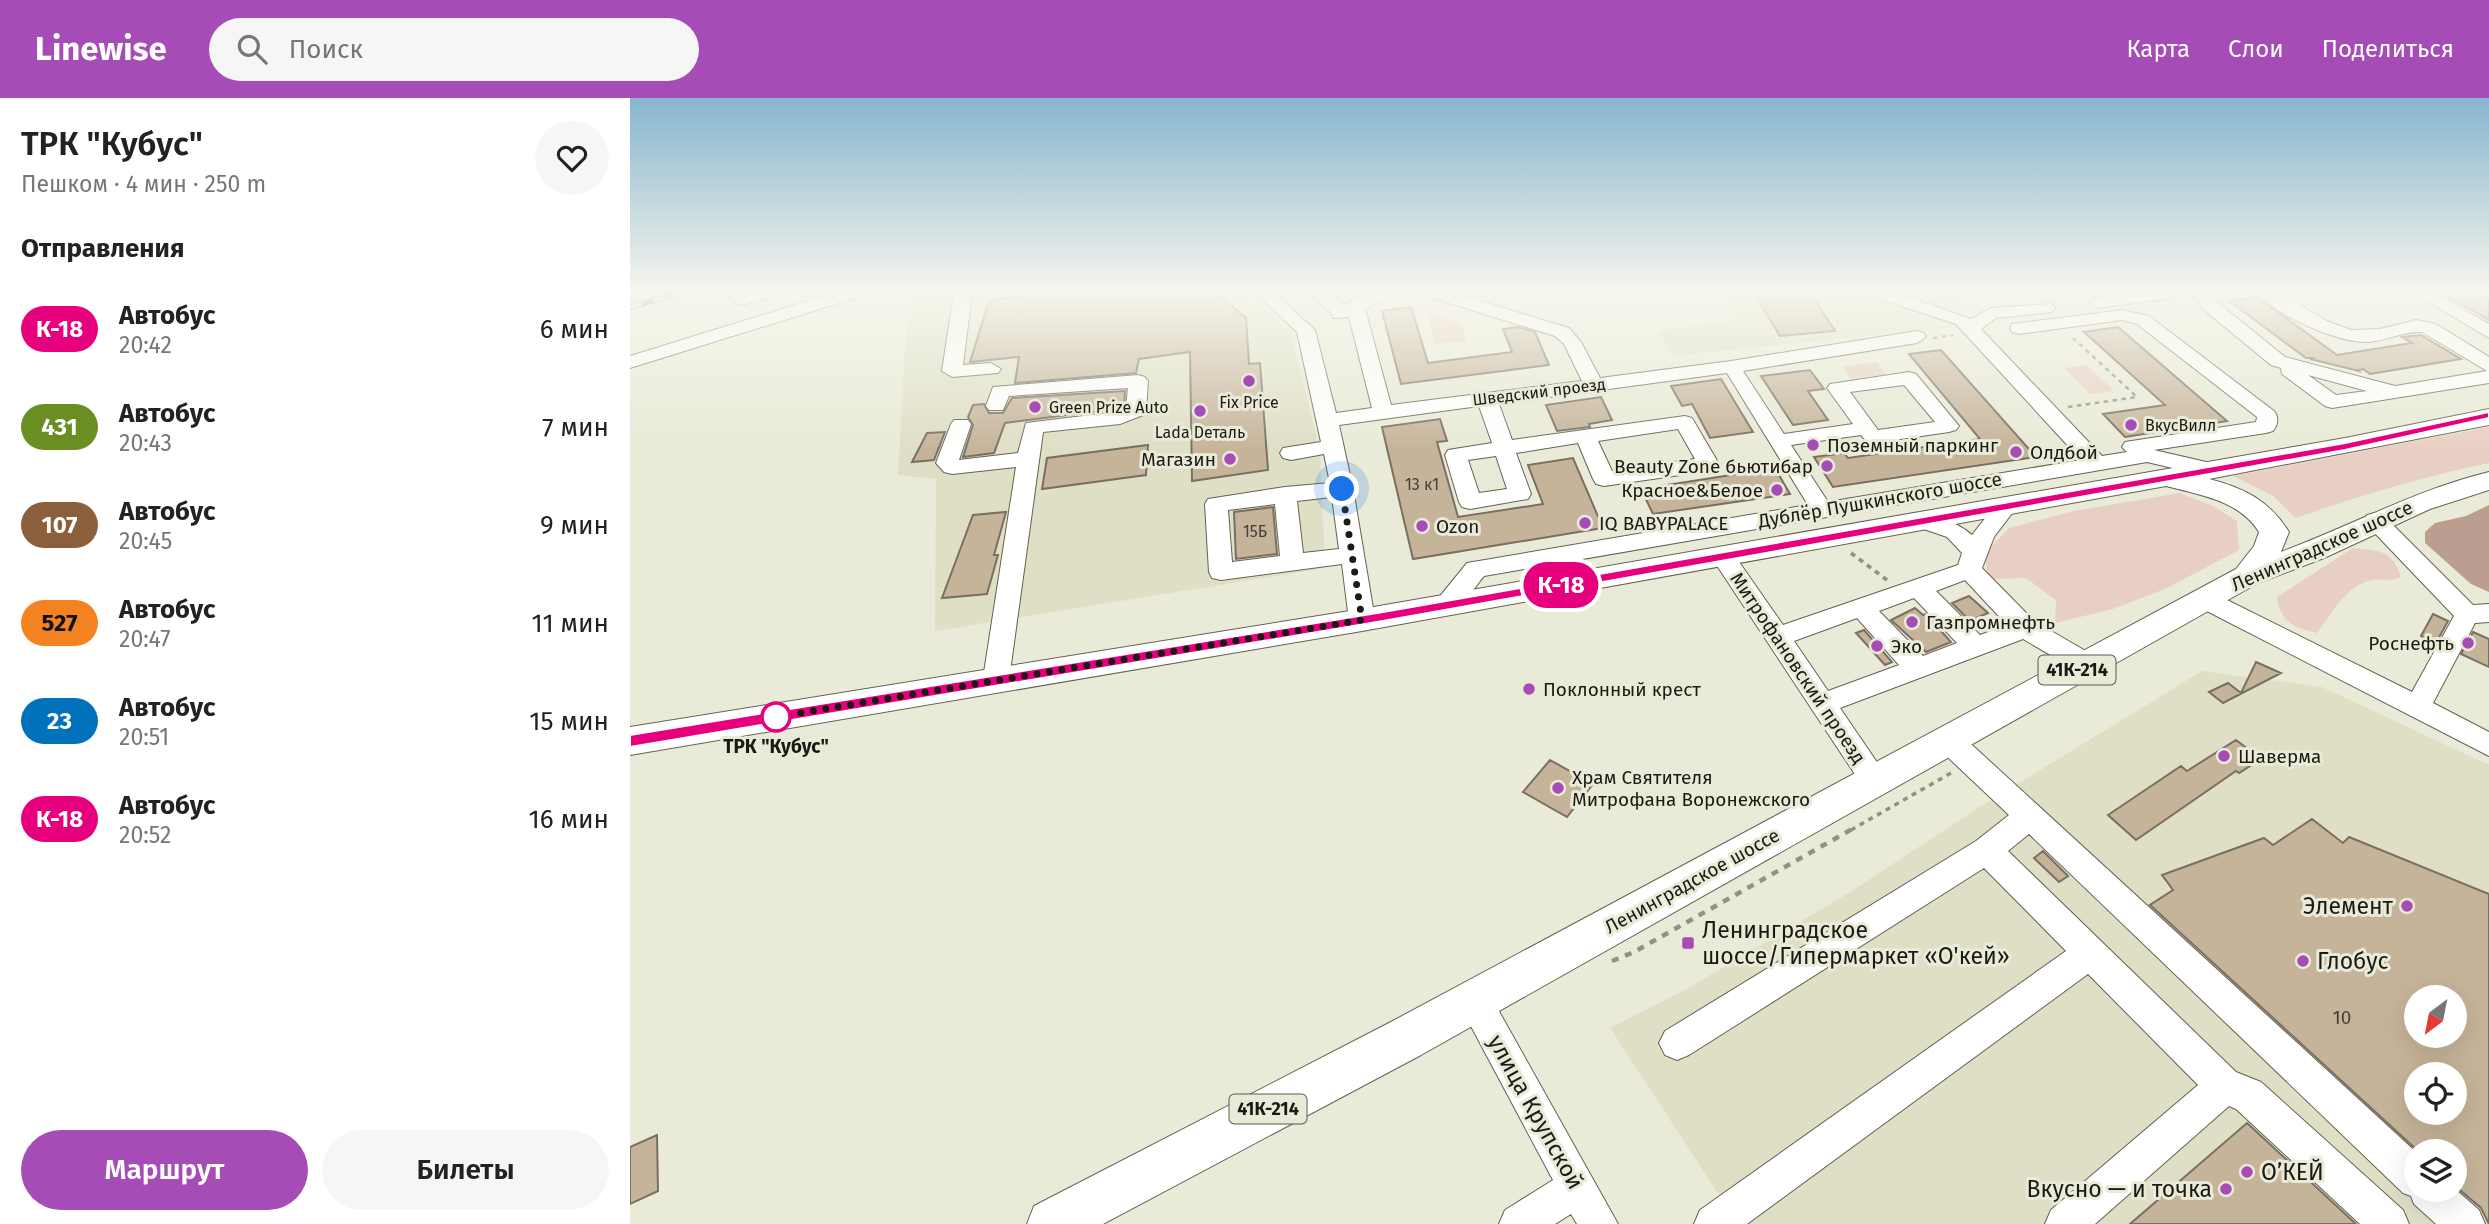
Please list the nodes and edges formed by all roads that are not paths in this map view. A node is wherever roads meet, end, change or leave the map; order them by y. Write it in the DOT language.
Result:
graph roads {
  1 [pos="683,346"];
  2 [pos="956,346"];
  3 [pos="1310,346"];
  4 [pos="1366,346"];
  5 [pos="1574,346"];
  6 [pos="1869,346"];
  7 [pos="2003,346"];
  8 [pos="2008,346"];
  9 [pos="2176,346"];
  10 [pos="2259,346"];
  11 [pos="2456,346"];
  12 [pos="2005,349"];
  13 [pos="630,362"];
  14 [pos="2489,366"];
  15 [pos="991,369"];
  16 [pos="1737,375"];
  17 [pos="2489,377"];
  18 [pos="1594,385"];
  19 [pos="1487,399"];
  20 [pos="996,406"];
  21 [pos="1383,412"];
  22 [pos="2481,417"];
  23 [pos="1327,420"];
  24 [pos="961,424"];
  25 [pos="1866,428"];
  26 [pos="1586,436"];
  27 [pos="1778,441"];
  28 [pos="1333,446"];
  29 [pos="2126,448"];
  30 [pos="1292,453"];
  31 [pos="1028,459"];
  32 [pos="2096,463"];
  33 [pos="2207,469"];
  34 [pos="2162,477"];
  35 [pos="2489,481"];
  36 [pos="1342,489"];
  37 [pos="1285,494"];
  38 [pos="2489,494"];
  39 [pos="2008,504"];
  40 [pos="1822,510"];
  41 [pos="1920,520"];
  42 [pos="2375,520"];
  43 [pos="1352,555"];
  44 [pos="1722,555"];
  45 [pos="1971,560"];
  46 [pos="1292,561"];
  47 [pos="2246,576"];
  48 [pos="1908,587"];
  49 [pos="2206,600"];
  50 [pos="1444,606"];
  51 [pos="1863,607"];
  52 [pos="2478,614"];
  53 [pos="1362,620"];
  54 [pos="2025,628"];
  55 [pos="1777,637"];
  56 [pos="1976,646"];
  57 [pos="2087,664"];
  58 [pos="1918,668"];
  59 [pos="996,679"];
  60 [pos="1822,704"];
  61 [pos="2417,708"];
  62 [pos="630,741"];
  63 [pos="2489,746"];
  64 [pos="1954,755"];
  65 [pos="1874,780"];
  66 [pos="2031,816"];
  67 [pos="1987,850"];
  68 [pos="2097,882"];
  69 [pos="2091,953"];
  70 [pos="1475,1000"];
  71 [pos="1677,1042"];
  72 [pos="2224,1086"];
  73 [pos="2404,1167"];
  74 [pos="1577,1188"];
  75 [pos="2441,1202"];
  76 [pos="1059,1222"];
  77 [pos="1519,1224"];
  78 [pos="1598,1224"];
  79 [pos="1714,1224"];
  80 [pos="2065,1224"];
  81 [pos="2389,1224"];
  82 [pos="2465,1224"];
  1 -- 13 [label="street"];
  2 -- 15 [label="street"];
  3 -- 23 [label="street"];
  4 -- 21 [label="street"];
  5 -- 18 [label="street"];
  6 -- 18 [label="street, Шведский проезд"];
  7 -- 12 [label="street"];
  8 -- 32 [label="street"];
  9 -- 29 [label="street"];
  10 -- 17 [label="street"];
  11 -- 14 [label="street"];
  16 -- 27 [label="street"];
  18 -- 19 [label="street, Шведский проезд"];
  19 -- 21 [label="street, Шведский проезд"];
  19 -- 26 [label="street"];
  20 -- 31 [label="street"];
  21 -- 23 [label="street, Шведский проезд"];
  22 -- 33 [label="main road"];
  23 -- 28 [label="street"];
  24 -- 31 [label="street"];
  25 -- 25 [label="street"];
  25 -- 27 [label="street"];
  26 -- 26 [label="street"];
  27 -- 40 [label="street"];
  28 -- 30 [label="street"];
  28 -- 36 [label="street"];
  31 -- 59 [label="street"];
  32 -- 33 [label="street, Дублёр Пушкинского шоссе"];
  32 -- 40 [label="street, Дублёр Пушкинского шоссе"];
  33 -- 34 [label="main road"];
  34 -- 39 [label="main road"];
  34 -- 47 [label="main road"];
  35 -- 42 [label="main road, Ленинградское шоссе / 41К-214"];
  36 -- 37 [label="street"];
  36 -- 43 [label="street"];
  37 -- 46 [label="street"];
  37 -- 46 [label="street"];
  38 -- 42 [label="main road"];
  39 -- 41 [label="main road"];
  39 -- 45 [label="street"];
  40 -- 50 [label="street, Дублёр Пушкинского шоссе"];
  41 -- 44 [label="main road"];
  41 -- 45 [label="street"];
  42 -- 47 [label="main road, Ленинградское шоссе / 41К-214"];
  42 -- 52 [label="street"];
  43 -- 46 [label="street"];
  43 -- 53 [label="street"];
  44 -- 50 [label="main road"];
  44 -- 55 [label="street, Митрофановский проезд"];
  45 -- 48 [label="street"];
  45 -- 54 [label="lane"];
  47 -- 49 [label="main road, Ленинградское шоссе / 41К-214"];
  48 -- 51 [label="street"];
  48 -- 56 [label="street"];
  49 -- 57 [label="main road, Ленинградское шоссе / 41К-214"];
  49 -- 61 [label="street"];
  50 -- 53 [label="main road"];
  51 -- 55 [label="street"];
  51 -- 58 [label="street"];
  52 -- 61 [label="street"];
  53 -- 59 [label="main road"];
  54 -- 56 [label="street"];
  54 -- 57 [label="street"];
  55 -- 60 [label="street, Митрофановский проезд"];
  56 -- 58 [label="street"];
  57 -- 64 [label="main road, Ленинградское шоссе / 41К-214"];
  58 -- 60 [label="street"];
  59 -- 62 [label="main road"];
  60 -- 65 [label="street, Митрофановский проезд"];
  61 -- 63 [label="street"];
  64 -- 65 [label="main road, Ленинградское шоссе / 41К-214"];
  64 -- 66 [label="lane"];
  65 -- 70 [label="main road, Ленинградское шоссе / 41К-214"];
  66 -- 67 [label="street"];
  66 -- 68 [label="street"];
  67 -- 69 [label="street"];
  67 -- 71 [label="street"];
  68 -- 73 [label="lane"];
  69 -- 72 [label="street"];
  69 -- 79 [label="street"];
  70 -- 74 [label="street, улица Крупской"];
  70 -- 76 [label="main road, Ленинградское шоссе / 41К-214"];
  72 -- 80 [label="street"];
  72 -- 81 [label="street"];
  74 -- 77 [label="street"];
  74 -- 78 [label="street, улица Крупской"];
  75 -- 82 [label="street"];
}
